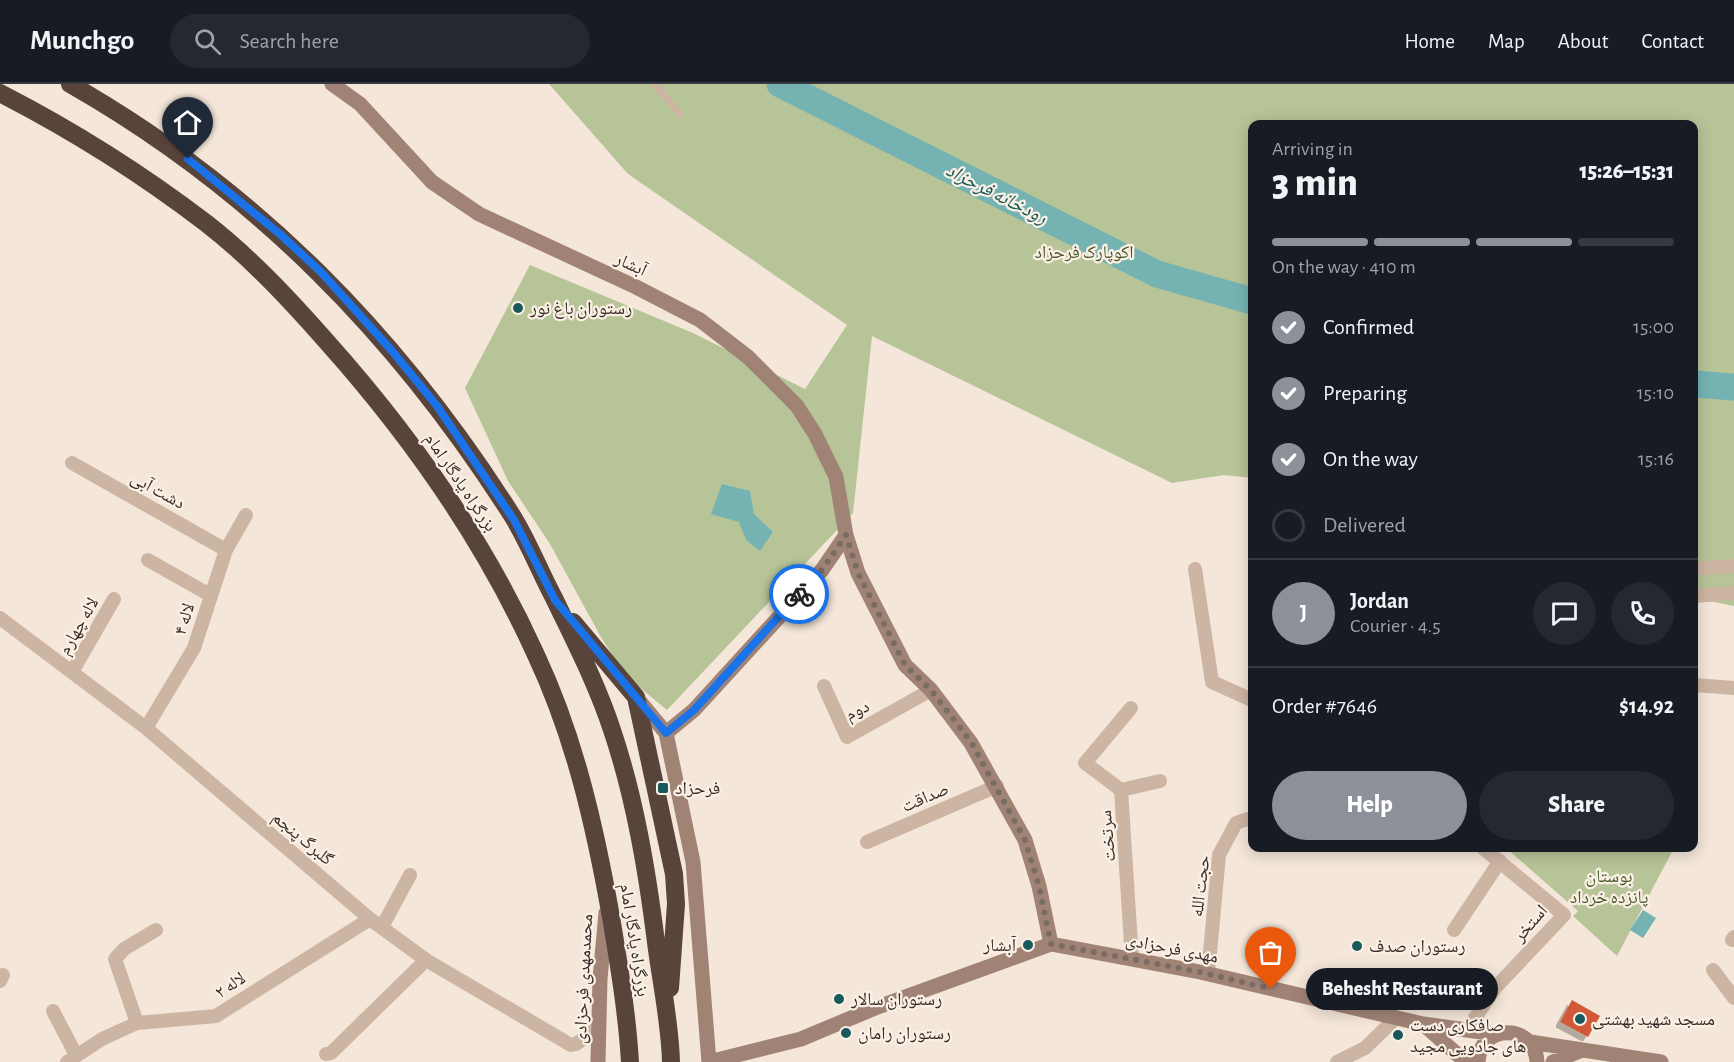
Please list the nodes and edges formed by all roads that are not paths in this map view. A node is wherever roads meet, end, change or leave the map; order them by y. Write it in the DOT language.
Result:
graph roads {
  1 [pos="70,84"];
  2 [pos="332,84"];
  3 [pos="655,84"];
  4 [pos="0,93"];
  5 [pos="0,108"];
  6 [pos="680,115"];
  7 [pos="55,124"];
  8 [pos="72,463"];
  9 [pos="246,515"];
  10 [pos="846,535"];
  11 [pos="226,549"];
  12 [pos="148,560"];
  13 [pos="1734,566"];
  14 [pos="1195,569"];
  15 [pos="1698,569"];
  16 [pos="1734,592"];
  17 [pos="210,595"];
  18 [pos="1698,596"];
  19 [pos="114,599"];
  20 [pos="555,600"];
  21 [pos="0,618"];
  22 [pos="72,672"];
  23 [pos="1698,685"];
  24 [pos="824,686"];
  25 [pos="1734,688"];
  26 [pos="931,690"];
  27 [pos="636,697"];
  28 [pos="1248,698"];
  29 [pos="1131,708"];
  30 [pos="146,728"];
  31 [pos="666,733"];
  32 [pos="1160,781"];
  33 [pos="997,786"];
  34 [pos="1121,790"];
  35 [pos="1248,819"];
  36 [pos="867,842"];
  37 [pos="1488,852"];
  38 [pos="1500,861"];
  39 [pos="410,875"];
  40 [pos="608,898"];
  41 [pos="376,923"];
  42 [pos="156,930"];
  43 [pos="1454,930"];
  44 [pos="1051,944"];
  45 [pos="1132,959"];
  46 [pos="426,960"];
  47 [pos="1713,970"];
  48 [pos="1208,974"];
  49 [pos="1734,998"];
  50 [pos="53,1011"];
  51 [pos="1396,1018"];
  52 [pos="137,1023"];
  53 [pos="1423,1024"];
  54 [pos="599,1027"];
  55 [pos="667,1027"];
  56 [pos="1467,1030"];
  57 [pos="1496,1034"];
  58 [pos="1530,1042"];
  59 [pos="1585,1049"];
  60 [pos="326,1054"];
  61 [pos="71,1058"];
  62 [pos="598,1062"];
  63 [pos="630,1062"];
  64 [pos="671,1062"];
  65 [pos="709,1062"];
  66 [pos="1337,1062"];
  67 [pos="1466,1062"];
  68 [pos="1478,1062"];
  69 [pos="1537,1062"];
  70 [pos="1553,1062"];
  71 [pos="1661,1062"];
  1 -- 20 [label="highway, بزرگراه یادگار امام"];
  2 -- 10 [label="street, آبشار"];
  3 -- 6 [label="lane"];
  4 -- 7 [label="highway, بزرگراه یادگار امام"];
  5 -- 7 [label="highway"];
  7 -- 40 [label="highway, بزرگراه یادگار امام"];
  8 -- 11 [label="street, دشت آبی"];
  9 -- 11 [label="street, لاله ۴"];
  10 -- 26 [label="street, آبشار"];
  10 -- 31 [label="street"];
  11 -- 17 [label="street, لاله ۴"];
  12 -- 17 [label="street"];
  13 -- 15 [label="street"];
  14 -- 28 [label="street"];
  16 -- 18 [label="street"];
  17 -- 30 [label="street, لاله ۴"];
  19 -- 22 [label="street, لاله چهارم"];
  20 -- 27 [label="highway"];
  20 -- 55 [label="highway, بزرگراه یادگار امام"];
  21 -- 22 [label="street, گلبرگ پنجم"];
  22 -- 30 [label="street, گلبرگ پنجم"];
  23 -- 25 [label="street"];
  24 -- 26 [label="street, دوم"];
  26 -- 33 [label="street, آبشار"];
  27 -- 31 [label="street"];
  27 -- 55 [label="highway"];
  29 -- 34 [label="street, سرتخت"];
  30 -- 41 [label="street, گلبرگ پنجم"];
  31 -- 65 [label="street"];
  32 -- 34 [label="street"];
  33 -- 36 [label="street, صداقت"];
  33 -- 44 [label="street, آبشار"];
  34 -- 45 [label="street, سرتخت"];
  35 -- 48 [label="street, حجت الله"];
  37 -- 38 [label="street"];
  38 -- 43 [label="street"];
  38 -- 56 [label="street, استخر"];
  39 -- 41 [label="street"];
  40 -- 54 [label="street, محمدمهدی فرحزادی"];
  40 -- 63 [label="highway, بزرگراه یادگار امام"];
  41 -- 46 [label="street, گلبرگ پنجم"];
  41 -- 52 [label="street, لاله ۲"];
  42 -- 52 [label="street"];
  44 -- 45 [label="street, مهدی فرحزادی"];
  44 -- 65 [label="street"];
  45 -- 48 [label="street, مهدی فرحزادی"];
  46 -- 54 [label="street, گلبرگ پنجم"];
  46 -- 60 [label="street"];
  47 -- 49 [label="street"];
  48 -- 51 [label="street, مهدی فرحزادی"];
  50 -- 61 [label="street"];
  51 -- 53 [label="street, مهدی فرحزادی"];
  51 -- 66 [label="street"];
  52 -- 61 [label="street, لاله ۲"];
  53 -- 56 [label="street, مهدی فرحزادی"];
  53 -- 67 [label="street"];
  54 -- 62 [label="street, محمدمهدی فرحزادی"];
  55 -- 64 [label="highway, بزرگراه یادگار امام"];
  56 -- 57 [label="street, مهدی فرحزادی"];
  57 -- 58 [label="street, مهدی فرحزادی"];
  57 -- 68 [label="street"];
  58 -- 59 [label="street"];
  58 -- 69 [label="street"];
  59 -- 70 [label="street"];
  59 -- 71 [label="street"];
}
